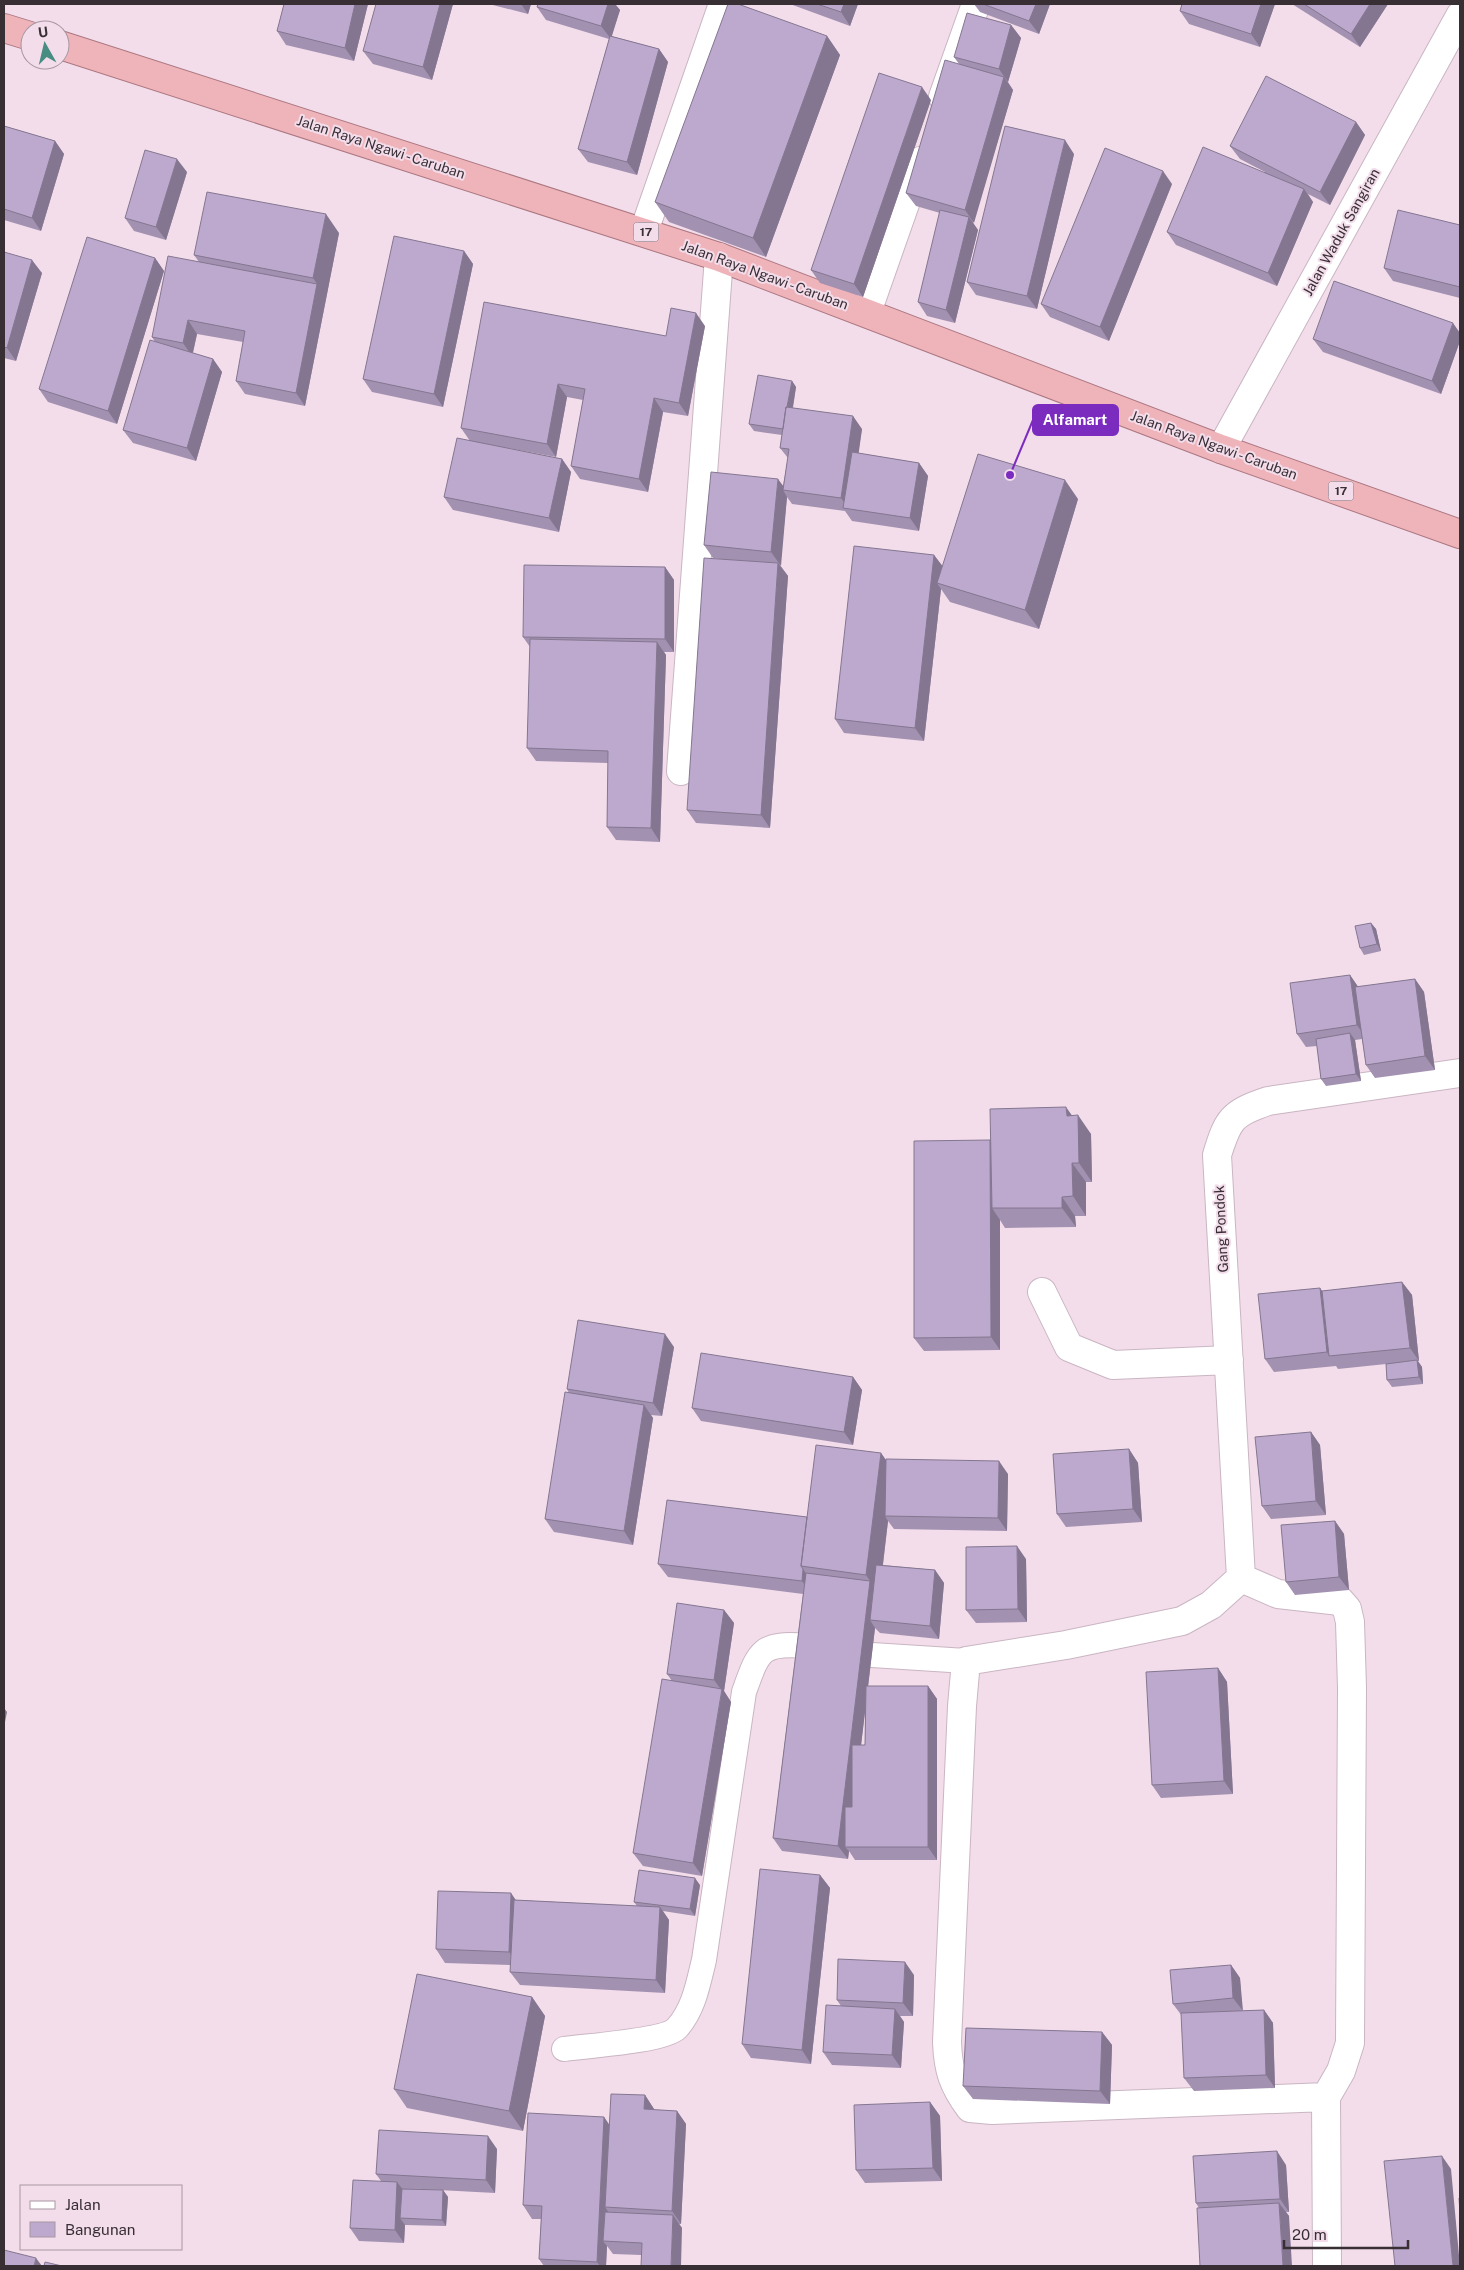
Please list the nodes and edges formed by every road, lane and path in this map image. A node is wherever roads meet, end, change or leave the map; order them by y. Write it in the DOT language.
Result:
graph roads {
  1 [pos="723,4"];
  2 [pos="976,4"];
  3 [pos="1460,16"];
  4 [pos="4,28"];
  5 [pos="20,33"];
  6 [pos="70,48"];
  7 [pos="644,231"];
  8 [pos="719,257"];
  9 [pos="867,312"];
  10 [pos="1221,449"];
  11 [pos="1460,534"];
  12 [pos="681,771"];
  13 [pos="1460,1073"];
  14 [pos="1042,1292"];
  15 [pos="1228,1360"];
  16 [pos="1241,1578"];
  17 [pos="807,1646"];
  18 [pos="872,1654"];
  19 [pos="966,1661"];
  20 [pos="564,2048"];
  21 [pos="1326,2097"];
  22 [pos="1327,2266"];
  1 -- 7 [label="street"];
  2 -- 9 [label="street"];
  3 -- 10 [label="street, Jalan Waduk Sangiran"];
  4 -- 5 [label="highway"];
  6 -- 7 [label="highway, Jalan Raya Ngawi - Caruban / 17"];
  7 -- 8 [label="highway, Jalan Raya Ngawi - Caruban / 17"];
  8 -- 9 [label="highway, Jalan Raya Ngawi - Caruban / 17"];
  8 -- 12 [label="street"];
  9 -- 10 [label="highway, Jalan Raya Ngawi - Caruban / 17"];
  10 -- 11 [label="highway, Jalan Raya Ngawi - Caruban / 17"];
  13 -- 15 [label="street, Gang Pondok"];
  14 -- 15 [label="street"];
  15 -- 16 [label="street, Gang Pondok"];
  16 -- 19 [label="street"];
  16 -- 21 [label="street"];
  17 -- 20 [label="lane"];
  18 -- 19 [label="lane"];
  19 -- 21 [label="street"];
  21 -- 22 [label="street"];
}
